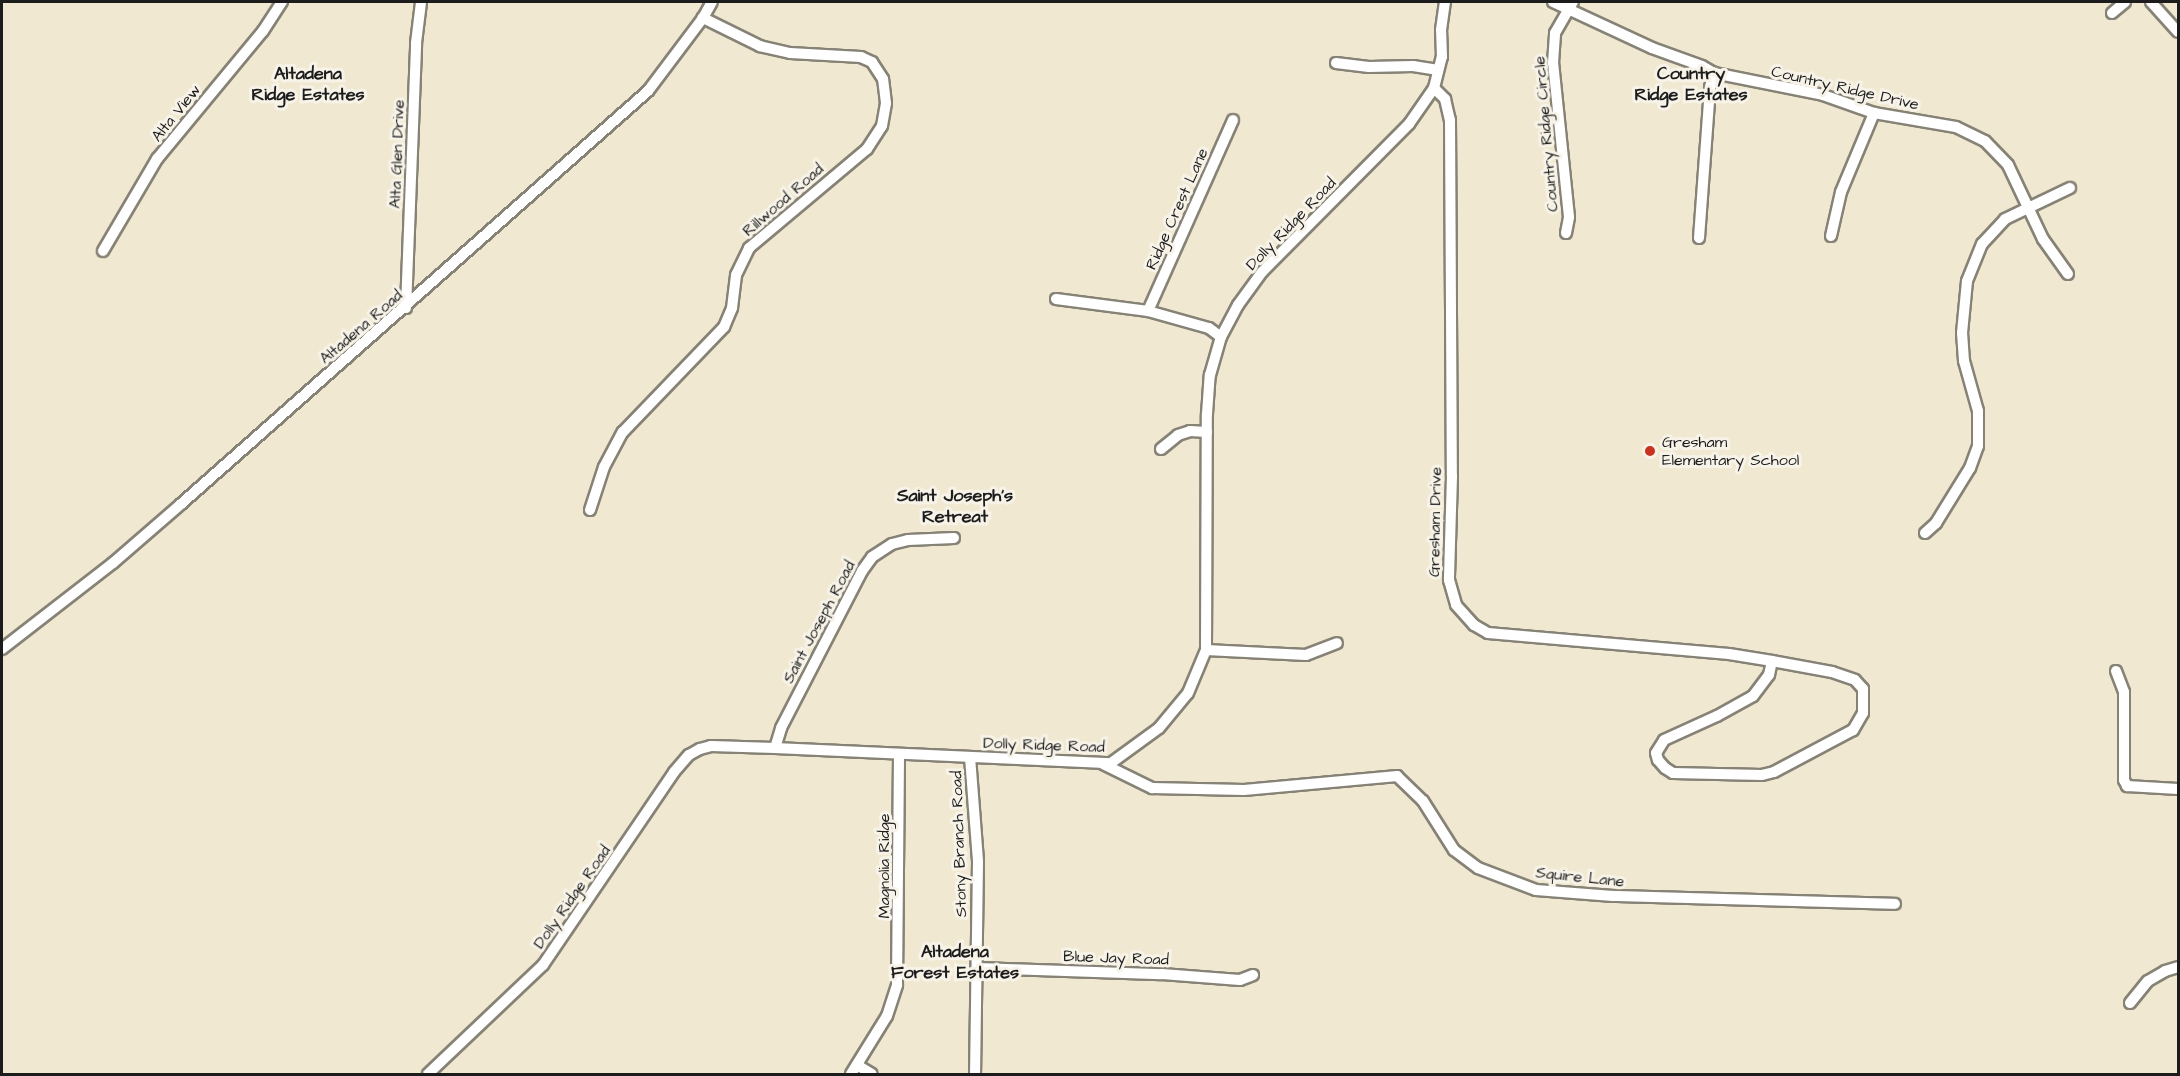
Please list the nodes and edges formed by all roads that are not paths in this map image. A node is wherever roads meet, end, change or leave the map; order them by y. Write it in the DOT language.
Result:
graph roads {
  1 [pos="282,2"];
  2 [pos="421,2"];
  3 [pos="712,2"];
  4 [pos="1445,2"];
  5 [pos="1553,2"];
  6 [pos="2125,2"];
  7 [pos="2151,2"];
  8 [pos="1571,5"];
  9 [pos="2112,13"];
  10 [pos="703,18"];
  11 [pos="2178,32"];
  12 [pos="1336,63"];
  13 [pos="1437,70"];
  14 [pos="1714,73"];
  15 [pos="1434,88"];
  16 [pos="1874,113"];
  17 [pos="1233,120"];
  18 [pos="2070,188"];
  19 [pos="2028,207"];
  20 [pos="1566,233"];
  21 [pos="1832,236"];
  22 [pos="1699,238"];
  23 [pos="103,251"];
  24 [pos="2068,274"];
  25 [pos="1056,299"];
  26 [pos="406,308"];
  27 [pos="1148,311"];
  28 [pos="1221,336"];
  29 [pos="1207,432"];
  30 [pos="1161,449"];
  31 [pos="590,510"];
  32 [pos="1925,533"];
  33 [pos="954,538"];
  34 [pos="1337,643"];
  35 [pos="2,649"];
  36 [pos="1206,650"];
  37 [pos="1772,660"];
  38 [pos="2116,671"];
  39 [pos="775,748"];
  40 [pos="899,754"];
  41 [pos="970,757"];
  42 [pos="1100,762"];
  43 [pos="2178,789"];
  44 [pos="1895,904"];
  45 [pos="2178,967"];
  46 [pos="977,968"];
  47 [pos="1253,975"];
  48 [pos="2130,1003"];
  49 [pos="854,1070"];
  50 [pos="428,1074"];
  51 [pos="872,1074"];
  52 [pos="975,1074"];
  1 -- 23 [label="street, Alta View"];
  2 -- 26 [label="street, Alta Glen Drive"];
  3 -- 10 [label="street, Altadena Road"];
  4 -- 13 [label="street, Dolly Ridge Road"];
  5 -- 8 [label="street, Country Ridge Drive"];
  6 -- 9 [label="street"];
  7 -- 11 [label="street"];
  8 -- 14 [label="street, Country Ridge Drive"];
  8 -- 20 [label="street, Country Ridge Circle"];
  10 -- 26 [label="street, Altadena Road"];
  10 -- 31 [label="street, Rillwood Road"];
  12 -- 13 [label="street"];
  13 -- 15 [label="street, Dolly Ridge Road"];
  14 -- 16 [label="street, Country Ridge Drive"];
  14 -- 22 [label="street"];
  15 -- 28 [label="street, Dolly Ridge Road"];
  15 -- 37 [label="street, Gresham Drive"];
  16 -- 19 [label="street, Country Ridge Drive"];
  16 -- 21 [label="street"];
  17 -- 27 [label="street, Ridge Crest Lane"];
  18 -- 19 [label="street"];
  19 -- 24 [label="street, Country Ridge Drive"];
  19 -- 32 [label="street"];
  25 -- 27 [label="street"];
  26 -- 35 [label="street, Altadena Road"];
  27 -- 28 [label="street"];
  28 -- 29 [label="street, Dolly Ridge Road"];
  29 -- 30 [label="street"];
  29 -- 36 [label="street, Dolly Ridge Road"];
  33 -- 39 [label="street, Saint Joseph Road"];
  34 -- 36 [label="street"];
  36 -- 42 [label="street, Dolly Ridge Road"];
  37 -- 37 [label="street, Gresham Drive"];
  38 -- 43 [label="street"];
  39 -- 40 [label="street, Dolly Ridge Road"];
  39 -- 50 [label="street, Dolly Ridge Road"];
  40 -- 41 [label="street, Dolly Ridge Road"];
  40 -- 49 [label="street, Magnolia Ridge"];
  41 -- 42 [label="street, Dolly Ridge Road"];
  41 -- 46 [label="street, Stony Branch Road"];
  42 -- 44 [label="street, Squire Lane"];
  45 -- 48 [label="street"];
  46 -- 47 [label="street, Blue Jay Road"];
  46 -- 52 [label="street, Stony Branch Road"];
  49 -- 51 [label="street"];
}
